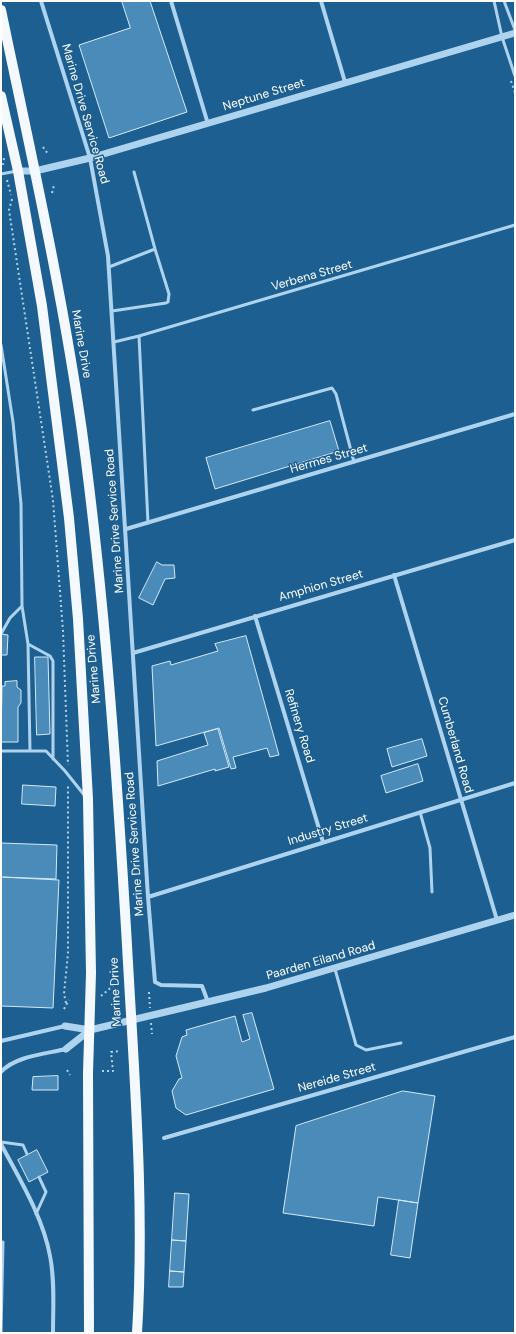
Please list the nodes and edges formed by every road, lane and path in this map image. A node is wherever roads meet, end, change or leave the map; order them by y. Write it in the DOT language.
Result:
graph roads {
  1 [pos="41,1"];
  2 [pos="171,1"];
  3 [pos="321,1"];
  4 [pos="494,1"];
  5 [pos="504,1"];
  6 [pos="1,10"];
  7 [pos="515,32"];
  8 [pos="502,37"];
  9 [pos="515,76"];
  10 [pos="345,82"];
  11 [pos="1,96"];
  12 [pos="208,124"];
  13 [pos="43,147"];
  14 [pos="48,154"];
  15 [pos="90,158"];
  16 [pos="18,171"];
  17 [pos="35,171"];
  18 [pos="134,172"];
  19 [pos="1,174"];
  20 [pos="6,179"];
  21 [pos="54,185"];
  22 [pos="52,193"];
  23 [pos="514,225"];
  24 [pos="154,249"];
  25 [pos="109,267"];
  26 [pos="112,311"];
  27 [pos="139,336"];
  28 [pos="114,342"];
  29 [pos="1,345"];
  30 [pos="253,410"];
  31 [pos="515,414"];
  32 [pos="354,462"];
  33 [pos="148,523"];
  34 [pos="126,529"];
  35 [pos="515,540"];
  36 [pos="394,575"];
  37 [pos="22,606"];
  38 [pos="255,616"];
  39 [pos="1,634"];
  40 [pos="28,644"];
  41 [pos="133,653"];
  42 [pos="1,752"];
  43 [pos="30,752"];
  44 [pos="53,759"];
  45 [pos="67,775"];
  46 [pos="515,783"];
  47 [pos="461,799"];
  48 [pos="88,800"];
  49 [pos="420,812"];
  50 [pos="323,842"];
  51 [pos="432,892"];
  52 [pos="148,897"];
  53 [pos="515,915"];
  54 [pos="497,920"];
  55 [pos="335,969"];
  56 [pos="115,984"];
  57 [pos="97,999"];
  58 [pos="69,1000"];
  59 [pos="66,1003"];
  60 [pos="208,1003"];
  61 [pos="64,1008"];
  62 [pos="131,1022"];
  63 [pos="65,1026"];
  64 [pos="90,1030"];
  65 [pos="515,1037"];
  66 [pos="1,1041"];
  67 [pos="401,1043"];
  68 [pos="66,1049"];
  69 [pos="119,1051"];
  70 [pos="67,1070"];
  71 [pos="102,1071"];
  72 [pos="1,1072"];
  73 [pos="70,1075"];
  74 [pos="164,1138"];
  75 [pos="1,1143"];
  76 [pos="27,1154"];
  77 [pos="39,1177"];
  78 [pos="36,1214"];
  79 [pos="3,1242"];
  80 [pos="1,1333"];
  81 [pos="52,1333"];
  82 [pos="89,1333"];
  83 [pos="137,1333"];
  1 -- 15 [label="street, Marine Drive Service Road"];
  2 -- 12 [label="street"];
  3 -- 10 [label="street"];
  4 -- 8 [label="lane"];
  5 -- 7 [label="lane"];
  6 -- 17 [label="main road, Marine Drive"];
  7 -- 8 [label="street, Neptune Street"];
  8 -- 9 [label="lane"];
  8 -- 10 [label="street, Neptune Street"];
  10 -- 12 [label="street, Neptune Street"];
  11 -- 16 [label="main road, Marine Drive"];
  12 -- 15 [label="street, Neptune Street"];
  13 -- 14 [label="path"];
  15 -- 17 [label="street, Neptune Street"];
  15 -- 25 [label="street, Marine Drive Service Road"];
  16 -- 17 [label="street, Neptune Street"];
  16 -- 19 [label="lane"];
  16 -- 48 [label="main road, Marine Drive"];
  17 -- 62 [label="main road, Marine Drive"];
  18 -- 24 [label="lane"];
  20 -- 45 [label="path"];
  21 -- 22 [label="path"];
  23 -- 27 [label="lane, Verbena Street"];
  24 -- 25 [label="lane"];
  24 -- 26 [label="lane"];
  25 -- 26 [label="street, Marine Drive Service Road"];
  26 -- 28 [label="street, Marine Drive Service Road"];
  27 -- 28 [label="lane, Verbena Street"];
  27 -- 33 [label="lane"];
  28 -- 34 [label="street, Marine Drive Service Road"];
  29 -- 37 [label="lane"];
  30 -- 32 [label="lane"];
  31 -- 32 [label="street, Hermes Street"];
  32 -- 33 [label="street, Hermes Street"];
  33 -- 34 [label="street, Hermes Street"];
  34 -- 41 [label="street, Marine Drive Service Road"];
  35 -- 36 [label="street, Amphion Street"];
  36 -- 38 [label="street, Amphion Street"];
  36 -- 47 [label="street, Cumberland Road"];
  37 -- 39 [label="lane"];
  37 -- 40 [label="lane"];
  38 -- 41 [label="street, Amphion Street"];
  38 -- 50 [label="street, Refinery Road"];
  40 -- 43 [label="lane"];
  40 -- 44 [label="lane"];
  41 -- 52 [label="street, Marine Drive Service Road"];
  42 -- 43 [label="lane"];
  43 -- 44 [label="lane"];
  44 -- 45 [label="lane"];
  45 -- 48 [label="lane"];
  45 -- 59 [label="path"];
  46 -- 47 [label="street, Industry Street"];
  47 -- 49 [label="street, Industry Street"];
  47 -- 54 [label="street, Cumberland Road"];
  48 -- 64 [label="main road, Marine Drive"];
  49 -- 50 [label="street, Industry Street"];
  49 -- 51 [label="lane"];
  50 -- 52 [label="street, Industry Street"];
  52 -- 60 [label="street, Marine Drive Service Road"];
  53 -- 54 [label="street, Paarden Eiland Road"];
  54 -- 55 [label="street, Paarden Eiland Road"];
  55 -- 60 [label="street, Paarden Eiland Road"];
  55 -- 67 [label="lane"];
  56 -- 57 [label="path"];
  58 -- 59 [label="path"];
  59 -- 61 [label="path"];
  60 -- 62 [label="street, Paarden Eiland Road"];
  62 -- 64 [label="street, Paarden Eiland Road"];
  62 -- 83 [label="main road, Marine Drive"];
  63 -- 64 [label="street"];
  63 -- 66 [label="street"];
  64 -- 68 [label="street"];
  64 -- 82 [label="main road, Marine Drive"];
  65 -- 74 [label="street, Nereide Street"];
  68 -- 72 [label="street"];
  69 -- 71 [label="path"];
  70 -- 73 [label="path"];
  75 -- 76 [label="lane"];
  75 -- 78 [label="street"];
  77 -- 78 [label="lane"];
  78 -- 81 [label="street"];
  79 -- 80 [label="lane"];
}
